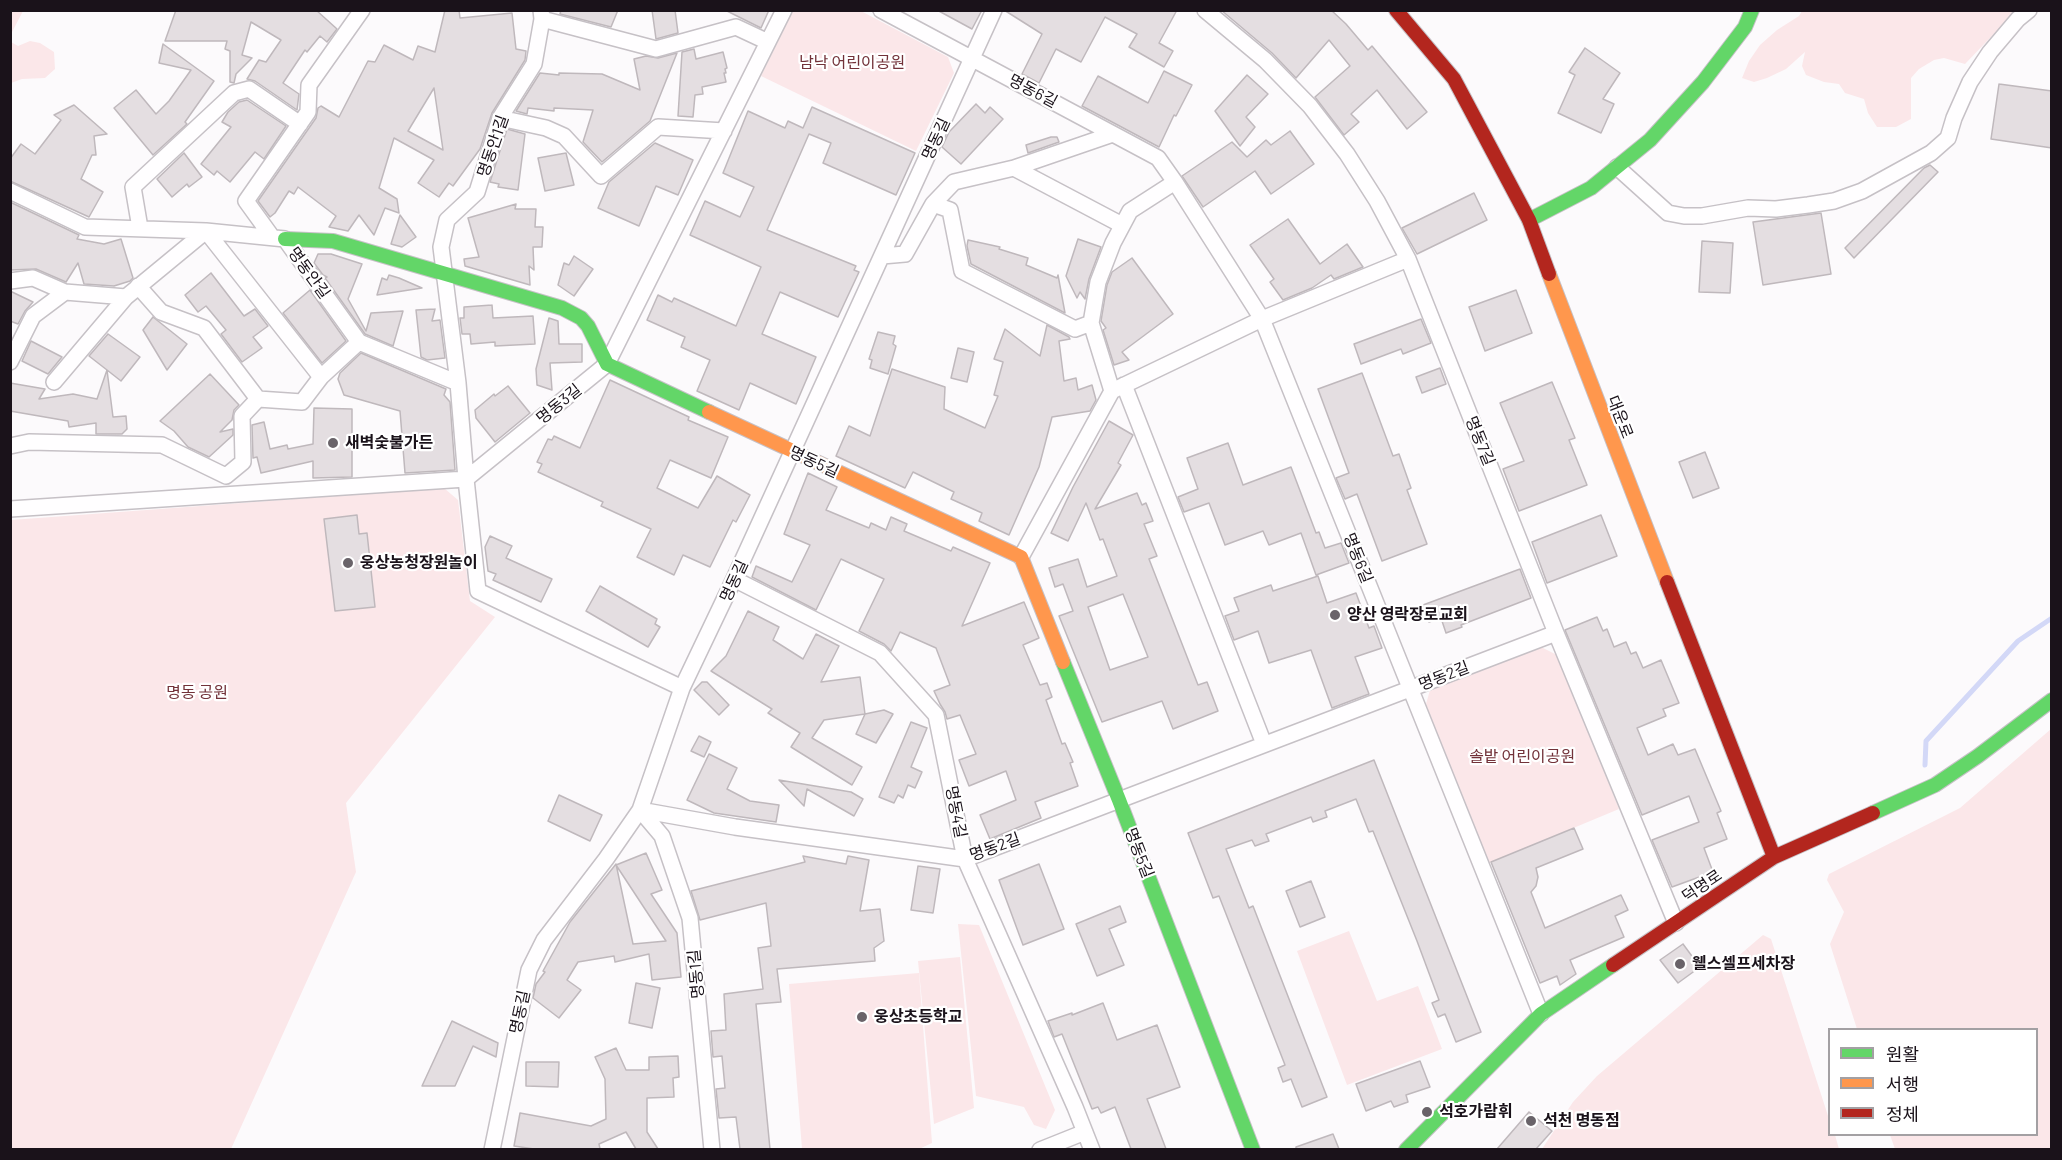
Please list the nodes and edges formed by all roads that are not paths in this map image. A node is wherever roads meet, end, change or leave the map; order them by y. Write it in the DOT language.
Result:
graph roads {
  1 [pos="362,10"];
  2 [pos="784,10"];
  3 [pos="881,10"];
  4 [pos="994,10"];
  5 [pos="1205,10"];
  6 [pos="1396,10"];
  7 [pos="1752,10"];
  8 [pos="2029,10"];
  9 [pos="542,15"];
  10 [pos="768,42"];
  11 [pos="973,58"];
  12 [pos="500,118"];
  13 [pos="300,124"];
  14 [pos="724,131"];
  15 [pos="1113,134"];
  16 [pos="1617,167"];
  17 [pos="1014,168"];
  18 [pos="1175,182"];
  19 [pos="10,191"];
  20 [pos="933,204"];
  21 [pos="1529,220"];
  22 [pos="1122,225"];
  23 [pos="140,228"];
  24 [pos="206,231"];
  25 [pos="278,238"];
  26 [pos="882,256"];
  27 [pos="1408,259"];
  28 [pos="445,274"];
  29 [pos="10,281"];
  30 [pos="138,286"];
  31 [pos="65,292"];
  32 [pos="126,297"];
  33 [pos="1262,319"];
  34 [pos="1091,323"];
  35 [pos="358,342"];
  36 [pos="10,362"];
  37 [pos="607,364"];
  38 [pos="321,376"];
  39 [pos="54,382"];
  40 [pos="458,383"];
  41 [pos="1118,388"];
  42 [pos="258,399"];
  43 [pos="10,446"];
  44 [pos="793,452"];
  45 [pos="226,476"];
  46 [pos="466,479"];
  47 [pos="228,495"];
  48 [pos="10,509"];
  49 [pos="1022,557"];
  50 [pos="735,579"];
  51 [pos="1556,633"];
  52 [pos="682,688"];
  53 [pos="1410,689"];
  54 [pos="2052,700"];
  55 [pos="1264,744"];
  56 [pos="1119,800"];
  57 [pos="640,810"];
  58 [pos="1774,857"];
  59 [pos="966,859"];
  60 [pos="1676,923"];
  61 [pos="1542,1014"];
  62 [pos="1085,1132"];
  63 [pos="492,1149"];
  64 [pos="712,1149"];
  65 [pos="1040,1149"];
  66 [pos="1092,1149"];
  67 [pos="1253,1149"];
  68 [pos="1406,1149"];
  1 -- 13 [label="street"];
  2 -- 10 [label="street, 명동3길"];
  3 -- 11 [label="street, 명동6길"];
  4 -- 11 [label="street, 명동길"];
  5 -- 27 [label="street, 명동7길"];
  6 -- 21 [label="main road, 대운로"];
  7 -- 16 [label="main road"];
  8 -- 16 [label="street"];
  9 -- 10 [label="street"];
  9 -- 12 [label="street, 명동안1길"];
  10 -- 14 [label="street, 명동3길"];
  11 -- 15 [label="street, 명동6길"];
  11 -- 26 [label="street, 명동길"];
  12 -- 14 [label="street"];
  12 -- 28 [label="street, 명동안1길"];
  13 -- 23 [label="street"];
  13 -- 25 [label="street"];
  14 -- 37 [label="street, 명동3길"];
  15 -- 17 [label="street"];
  15 -- 18 [label="street, 명동6길"];
  16 -- 21 [label="main road"];
  17 -- 20 [label="street"];
  17 -- 22 [label="street"];
  18 -- 22 [label="street"];
  18 -- 33 [label="street, 명동6길"];
  19 -- 23 [label="street, 명동안길"];
  20 -- 26 [label="street"];
  20 -- 34 [label="street"];
  21 -- 58 [label="main road, 대운로"];
  22 -- 34 [label="street"];
  23 -- 24 [label="street, 명동안길"];
  24 -- 25 [label="street, 명동안길"];
  24 -- 30 [label="street"];
  24 -- 38 [label="street"];
  25 -- 28 [label="main road"];
  25 -- 35 [label="street, 명동안길"];
  26 -- 44 [label="street, 명동길"];
  27 -- 33 [label="street"];
  27 -- 51 [label="street, 명동7길"];
  28 -- 37 [label="main road"];
  28 -- 40 [label="street, 명동안1길"];
  29 -- 31 [label="street"];
  30 -- 32 [label="street"];
  30 -- 42 [label="street"];
  31 -- 32 [label="street"];
  31 -- 36 [label="street"];
  32 -- 39 [label="street"];
  33 -- 41 [label="street"];
  33 -- 53 [label="street, 명동6길"];
  34 -- 41 [label="street"];
  35 -- 38 [label="street"];
  35 -- 40 [label="street"];
  37 -- 44 [label="main road, 명동5길"];
  37 -- 46 [label="street, 명동3길"];
  38 -- 42 [label="street"];
  40 -- 46 [label="street"];
  41 -- 49 [label="street"];
  41 -- 55 [label="street"];
  42 -- 45 [label="street"];
  43 -- 45 [label="street"];
  44 -- 49 [label="main road, 명동5길"];
  44 -- 50 [label="street, 명동길"];
  45 -- 47 [label="street"];
  46 -- 47 [label="street"];
  46 -- 52 [label="street"];
  47 -- 48 [label="street"];
  49 -- 56 [label="main road, 명동5길"];
  50 -- 52 [label="street, 명동길"];
  50 -- 59 [label="street, 명동4길"];
  51 -- 53 [label="street, 명동2길"];
  51 -- 60 [label="street, 명동7길"];
  52 -- 57 [label="street, 명동길"];
  53 -- 55 [label="street, 명동2길"];
  53 -- 61 [label="street, 명동6길"];
  54 -- 58 [label="main road, 덕명로"];
  55 -- 56 [label="street, 명동2길"];
  56 -- 59 [label="street, 명동2길"];
  56 -- 67 [label="main road, 명동5길"];
  57 -- 59 [label="street, 명동2길"];
  57 -- 63 [label="street, 명동길"];
  57 -- 64 [label="street, 명동1길"];
  58 -- 60 [label="main road, 덕명로"];
  59 -- 62 [label="street, 명동4길"];
  60 -- 61 [label="main road, 덕명로"];
  61 -- 68 [label="main road, 덕명로"];
  62 -- 65 [label="street"];
  62 -- 66 [label="street, 명동4길"];
}
